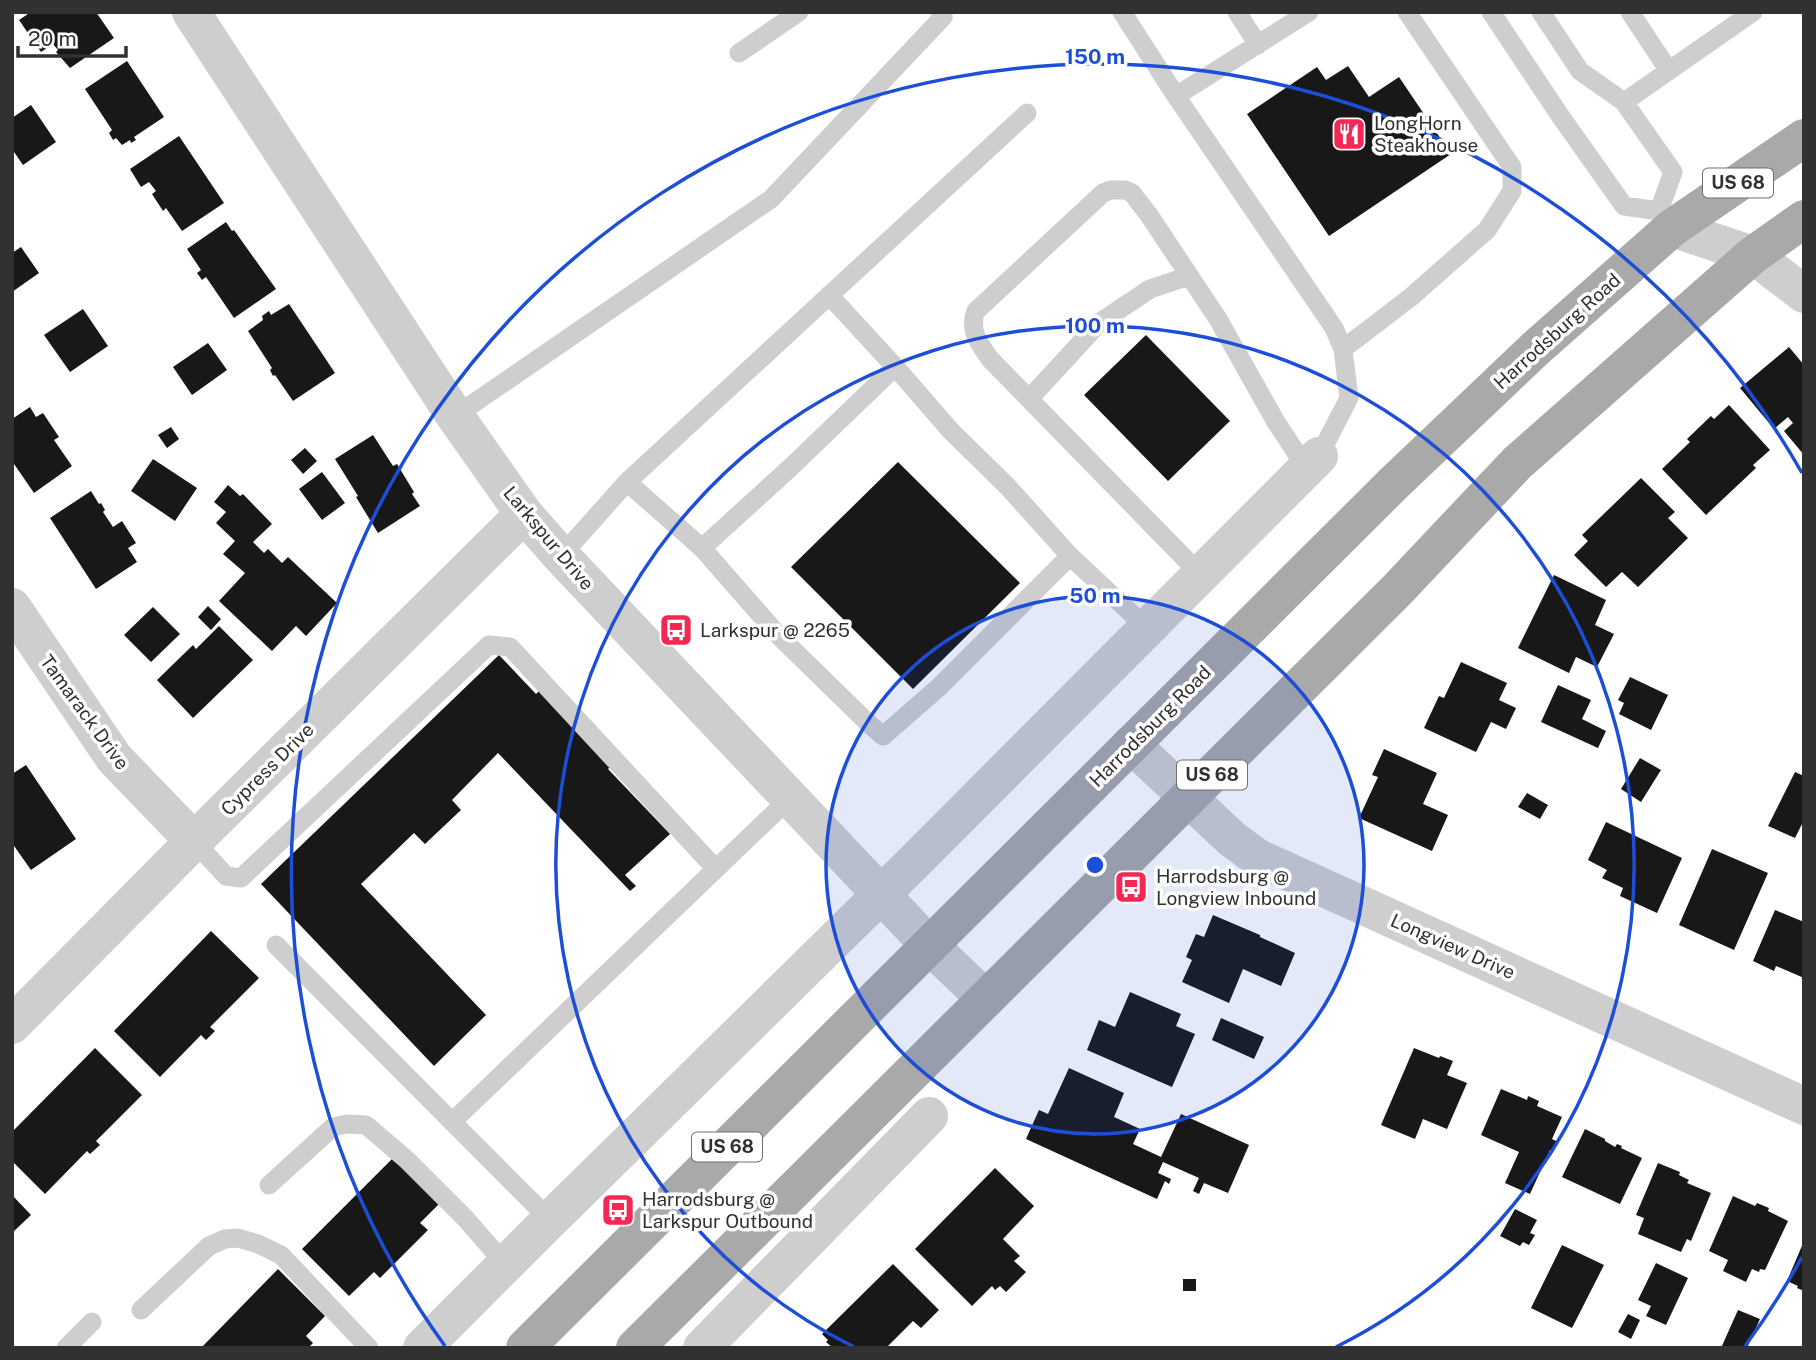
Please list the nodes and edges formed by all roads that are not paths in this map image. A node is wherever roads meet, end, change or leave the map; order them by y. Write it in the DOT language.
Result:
graph roads {
  1 [pos="191,12"];
  2 [pos="799,12"];
  3 [pos="940,12"];
  4 [pos="1122,12"];
  5 [pos="1237,12"];
  6 [pos="1310,12"];
  7 [pos="1407,12"];
  8 [pos="1490,12"];
  9 [pos="1541,12"];
  10 [pos="1630,12"];
  11 [pos="1753,12"];
  12 [pos="1258,45"];
  13 [pos="739,53"];
  14 [pos="1669,71"];
  15 [pos="1176,96"];
  16 [pos="1624,102"];
  17 [pos="1027,113"];
  18 [pos="1804,138"];
  19 [pos="1666,219"];
  20 [pos="1804,219"];
  21 [pos="1753,255"];
  22 [pos="1189,276"];
  23 [pos="1804,294"];
  24 [pos="829,295"];
  25 [pos="1343,349"];
  26 [pos="895,367"];
  27 [pos="1029,399"];
  28 [pos="455,416"];
  29 [pos="1313,463"];
  30 [pos="627,482"];
  31 [pos="524,514"];
  32 [pos="702,548"];
  33 [pos="561,556"];
  34 [pos="1070,556"];
  35 [pos="1201,575"];
  36 [pos="12,607"];
  37 [pos="1147,628"];
  38 [pos="1131,744"];
  39 [pos="790,798"];
  40 [pos="1189,799"];
  41 [pos="194,841"];
  42 [pos="716,869"];
  43 [pos="880,894"];
  44 [pos="276,945"];
  45 [pos="929,945"];
  46 [pos="986,999"];
  47 [pos="12,1025"];
  48 [pos="1804,1106"];
  49 [pos="929,1116"];
  50 [pos="452,1122"];
  51 [pos="269,1185"];
  52 [pos="550,1220"];
  53 [pos="506,1265"];
  54 [pos="141,1310"];
  55 [pos="92,1322"];
  56 [pos="66,1348"];
  57 [pos="369,1348"];
  58 [pos="422,1348"];
  59 [pos="525,1348"];
  60 [pos="635,1348"];
  61 [pos="702,1348"];
  1 -- 28 [label="street, Larkspur Drive"];
  2 -- 13 [label="lane"];
  3 -- 28 [label="lane"];
  4 -- 15 [label="lane"];
  5 -- 12 [label="lane"];
  6 -- 12 [label="lane"];
  7 -- 25 [label="lane"];
  8 -- 19 [label="lane"];
  9 -- 16 [label="lane"];
  10 -- 14 [label="lane"];
  11 -- 14 [label="lane"];
  12 -- 15 [label="lane"];
  14 -- 16 [label="lane"];
  15 -- 25 [label="lane"];
  16 -- 19 [label="lane"];
  17 -- 24 [label="lane"];
  18 -- 19 [label="main road, Harrodsburg Road / US 68"];
  19 -- 21 [label="street"];
  19 -- 38 [label="main road, Harrodsburg Road / US 68"];
  20 -- 21 [label="main road, US 68"];
  21 -- 23 [label="street"];
  21 -- 40 [label="main road, US 68"];
  22 -- 27 [label="lane"];
  22 -- 27 [label="lane"];
  22 -- 29 [label="lane"];
  24 -- 26 [label="lane"];
  24 -- 30 [label="lane"];
  25 -- 29 [label="lane"];
  26 -- 32 [label="lane"];
  26 -- 34 [label="lane"];
  27 -- 35 [label="lane"];
  28 -- 31 [label="street, Larkspur Drive"];
  29 -- 35 [label="street"];
  30 -- 32 [label="lane"];
  30 -- 33 [label="lane"];
  31 -- 33 [label="street, Larkspur Drive"];
  31 -- 41 [label="street, Cypress Drive"];
  32 -- 34 [label="lane"];
  33 -- 39 [label="street, Larkspur Drive"];
  34 -- 37 [label="lane"];
  35 -- 37 [label="street"];
  36 -- 41 [label="street, Tamarack Drive"];
  37 -- 43 [label="street"];
  38 -- 40 [label="street, Longview Drive"];
  38 -- 45 [label="main road, Harrodsburg Road / US 68"];
  39 -- 42 [label="lane"];
  39 -- 43 [label="street, Larkspur Drive"];
  40 -- 46 [label="main road, US 68"];
  40 -- 48 [label="street, Longview Drive"];
  41 -- 42 [label="lane"];
  41 -- 47 [label="street, Cypress Drive"];
  42 -- 50 [label="lane"];
  43 -- 45 [label="street, Larkspur Drive"];
  43 -- 52 [label="street"];
  44 -- 50 [label="lane"];
  45 -- 46 [label="street, Larkspur Drive"];
  45 -- 59 [label="main road, Harrodsburg Road / US 68"];
  46 -- 60 [label="main road, US 68"];
  49 -- 61 [label="street"];
  50 -- 52 [label="lane"];
  51 -- 53 [label="lane"];
  52 -- 53 [label="street"];
  53 -- 58 [label="street"];
  54 -- 57 [label="lane"];
  55 -- 56 [label="lane"];
}
